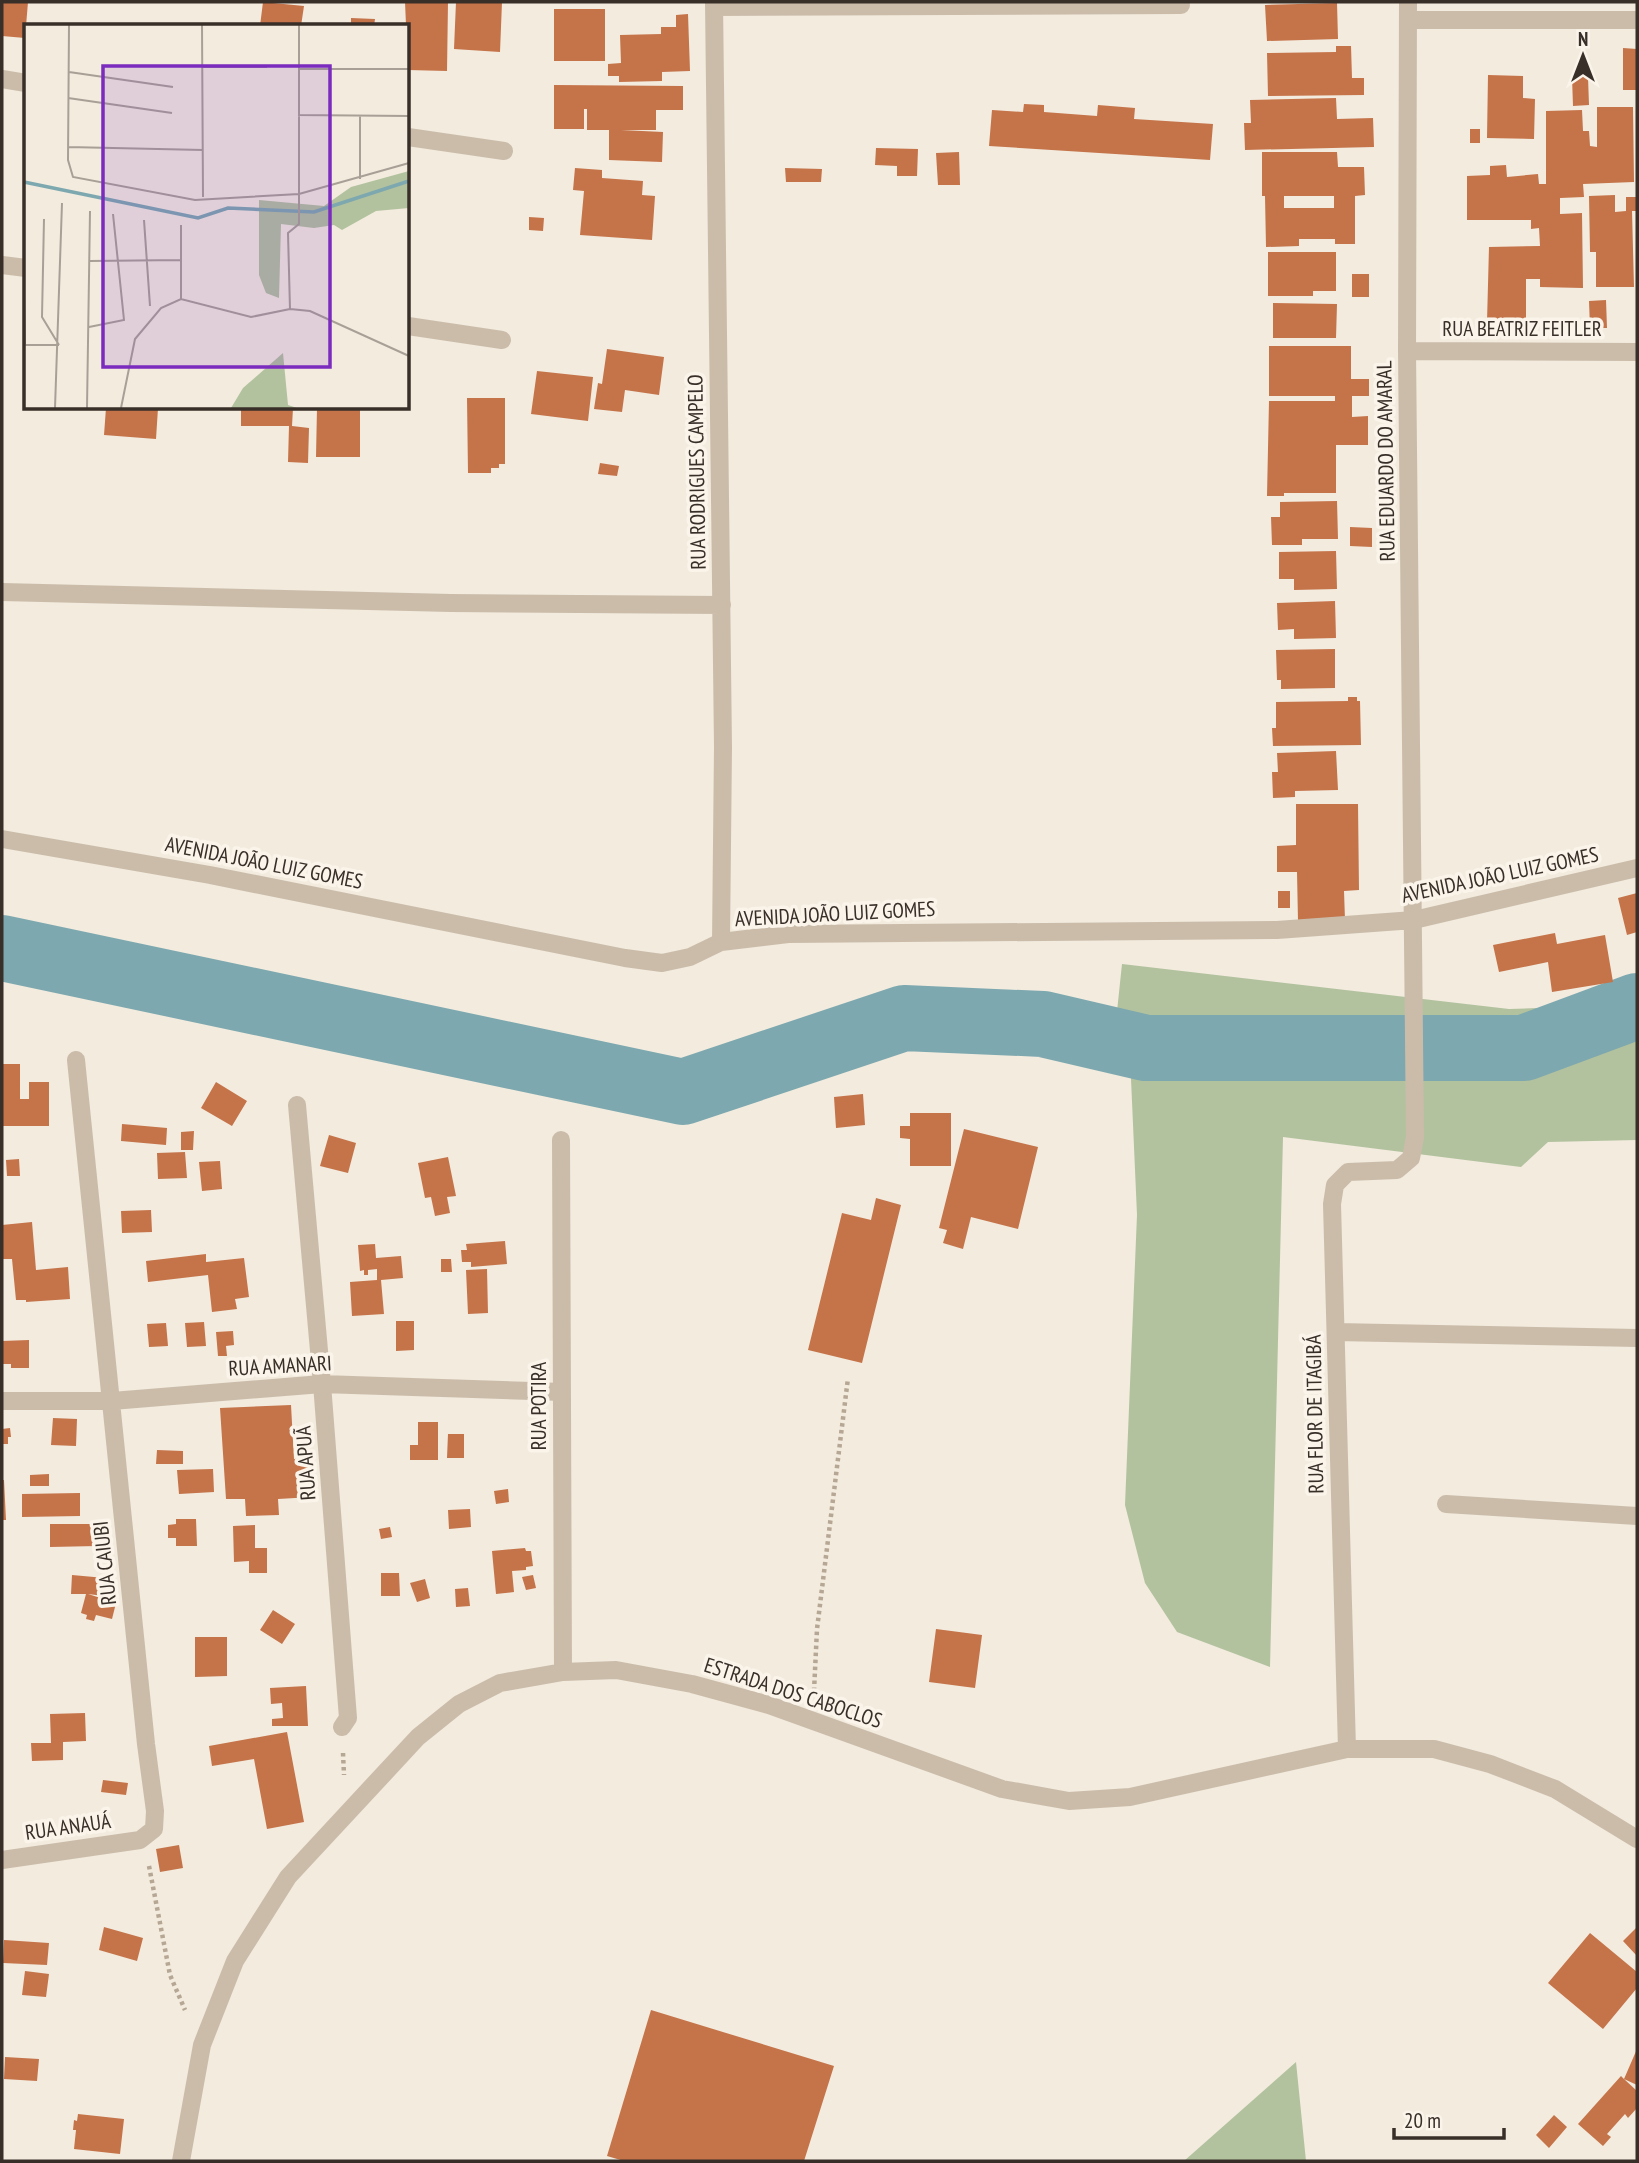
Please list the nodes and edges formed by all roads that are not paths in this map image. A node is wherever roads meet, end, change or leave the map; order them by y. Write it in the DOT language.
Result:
graph roads {
  1 [pos="1408,2"];
  2 [pos="714,4"];
  3 [pos="1181,5"];
  4 [pos="1408,20"];
  5 [pos="1637,20"];
  6 [pos="2,79"];
  7 [pos="24,83"];
  8 [pos="410,137"];
  9 [pos="504,151"];
  10 [pos="2,264"];
  11 [pos="24,268"];
  12 [pos="410,326"];
  13 [pos="502,340"];
  14 [pos="1407,351"];
  15 [pos="1637,352"];
  16 [pos="2,592"];
  17 [pos="722,605"];
  18 [pos="2,839"];
  19 [pos="1637,868"];
  20 [pos="1414,920"];
  21 [pos="721,942"];
  22 [pos="76,1060"];
  23 [pos="297,1105"];
  24 [pos="1415,1137"];
  25 [pos="561,1140"];
  26 [pos="1336,1332"];
  27 [pos="1637,1338"];
  28 [pos="322,1384"];
  29 [pos="562,1392"];
  30 [pos="2,1401"];
  31 [pos="112,1401"];
  32 [pos="1446,1503"];
  33 [pos="1637,1516"];
  34 [pos="563,1672"];
  35 [pos="342,1727"];
  36 [pos="1347,1749"];
  37 [pos="1637,1839"];
  38 [pos="140,1840"];
  39 [pos="2,1860"];
  40 [pos="181,2161"];
  1 -- 4 [label="street, RUA EDUARDO DO AMARAL"];
  2 -- 3 [label="street"];
  2 -- 17 [label="street, RUA RODRIGUES CAMPELO"];
  4 -- 5 [label="street"];
  4 -- 14 [label="street, RUA EDUARDO DO AMARAL"];
  6 -- 7 [label="street"];
  8 -- 9 [label="street"];
  10 -- 11 [label="street"];
  12 -- 13 [label="street"];
  14 -- 15 [label="street, RUA BEATRIZ FEITLER"];
  14 -- 20 [label="street, RUA EDUARDO DO AMARAL"];
  16 -- 17 [label="street"];
  17 -- 21 [label="street, RUA RODRIGUES CAMPELO"];
  18 -- 21 [label="street, AVENIDA JOÃO LUIZ GOMES"];
  19 -- 20 [label="street, AVENIDA JOÃO LUIZ GOMES"];
  20 -- 21 [label="street, AVENIDA JOÃO LUIZ GOMES"];
  20 -- 24 [label="street, RUA EDUARDO DO AMARAL"];
  22 -- 31 [label="street, RUA CAIUBI"];
  23 -- 28 [label="street, RUA APUÃ"];
  24 -- 26 [label="street, RUA FLOR DE ITAGIBÁ"];
  25 -- 29 [label="street, RUA POTIRA"];
  26 -- 27 [label="street"];
  26 -- 36 [label="street, RUA FLOR DE ITAGIBÁ"];
  28 -- 29 [label="street, RUA AMANARI"];
  28 -- 31 [label="street, RUA AMANARI"];
  28 -- 35 [label="street, RUA APUÃ"];
  29 -- 34 [label="street, RUA POTIRA"];
  30 -- 31 [label="street, RUA AMANARI"];
  31 -- 38 [label="street, RUA CAIUBI"];
  32 -- 33 [label="street"];
  34 -- 36 [label="street, ESTRADA DOS CABOCLOS"];
  34 -- 40 [label="street, ESTRADA DOS CABOCLOS"];
  36 -- 37 [label="street, ESTRADA DOS CABOCLOS"];
  38 -- 39 [label="street, RUA ANAUÁ"];
}
